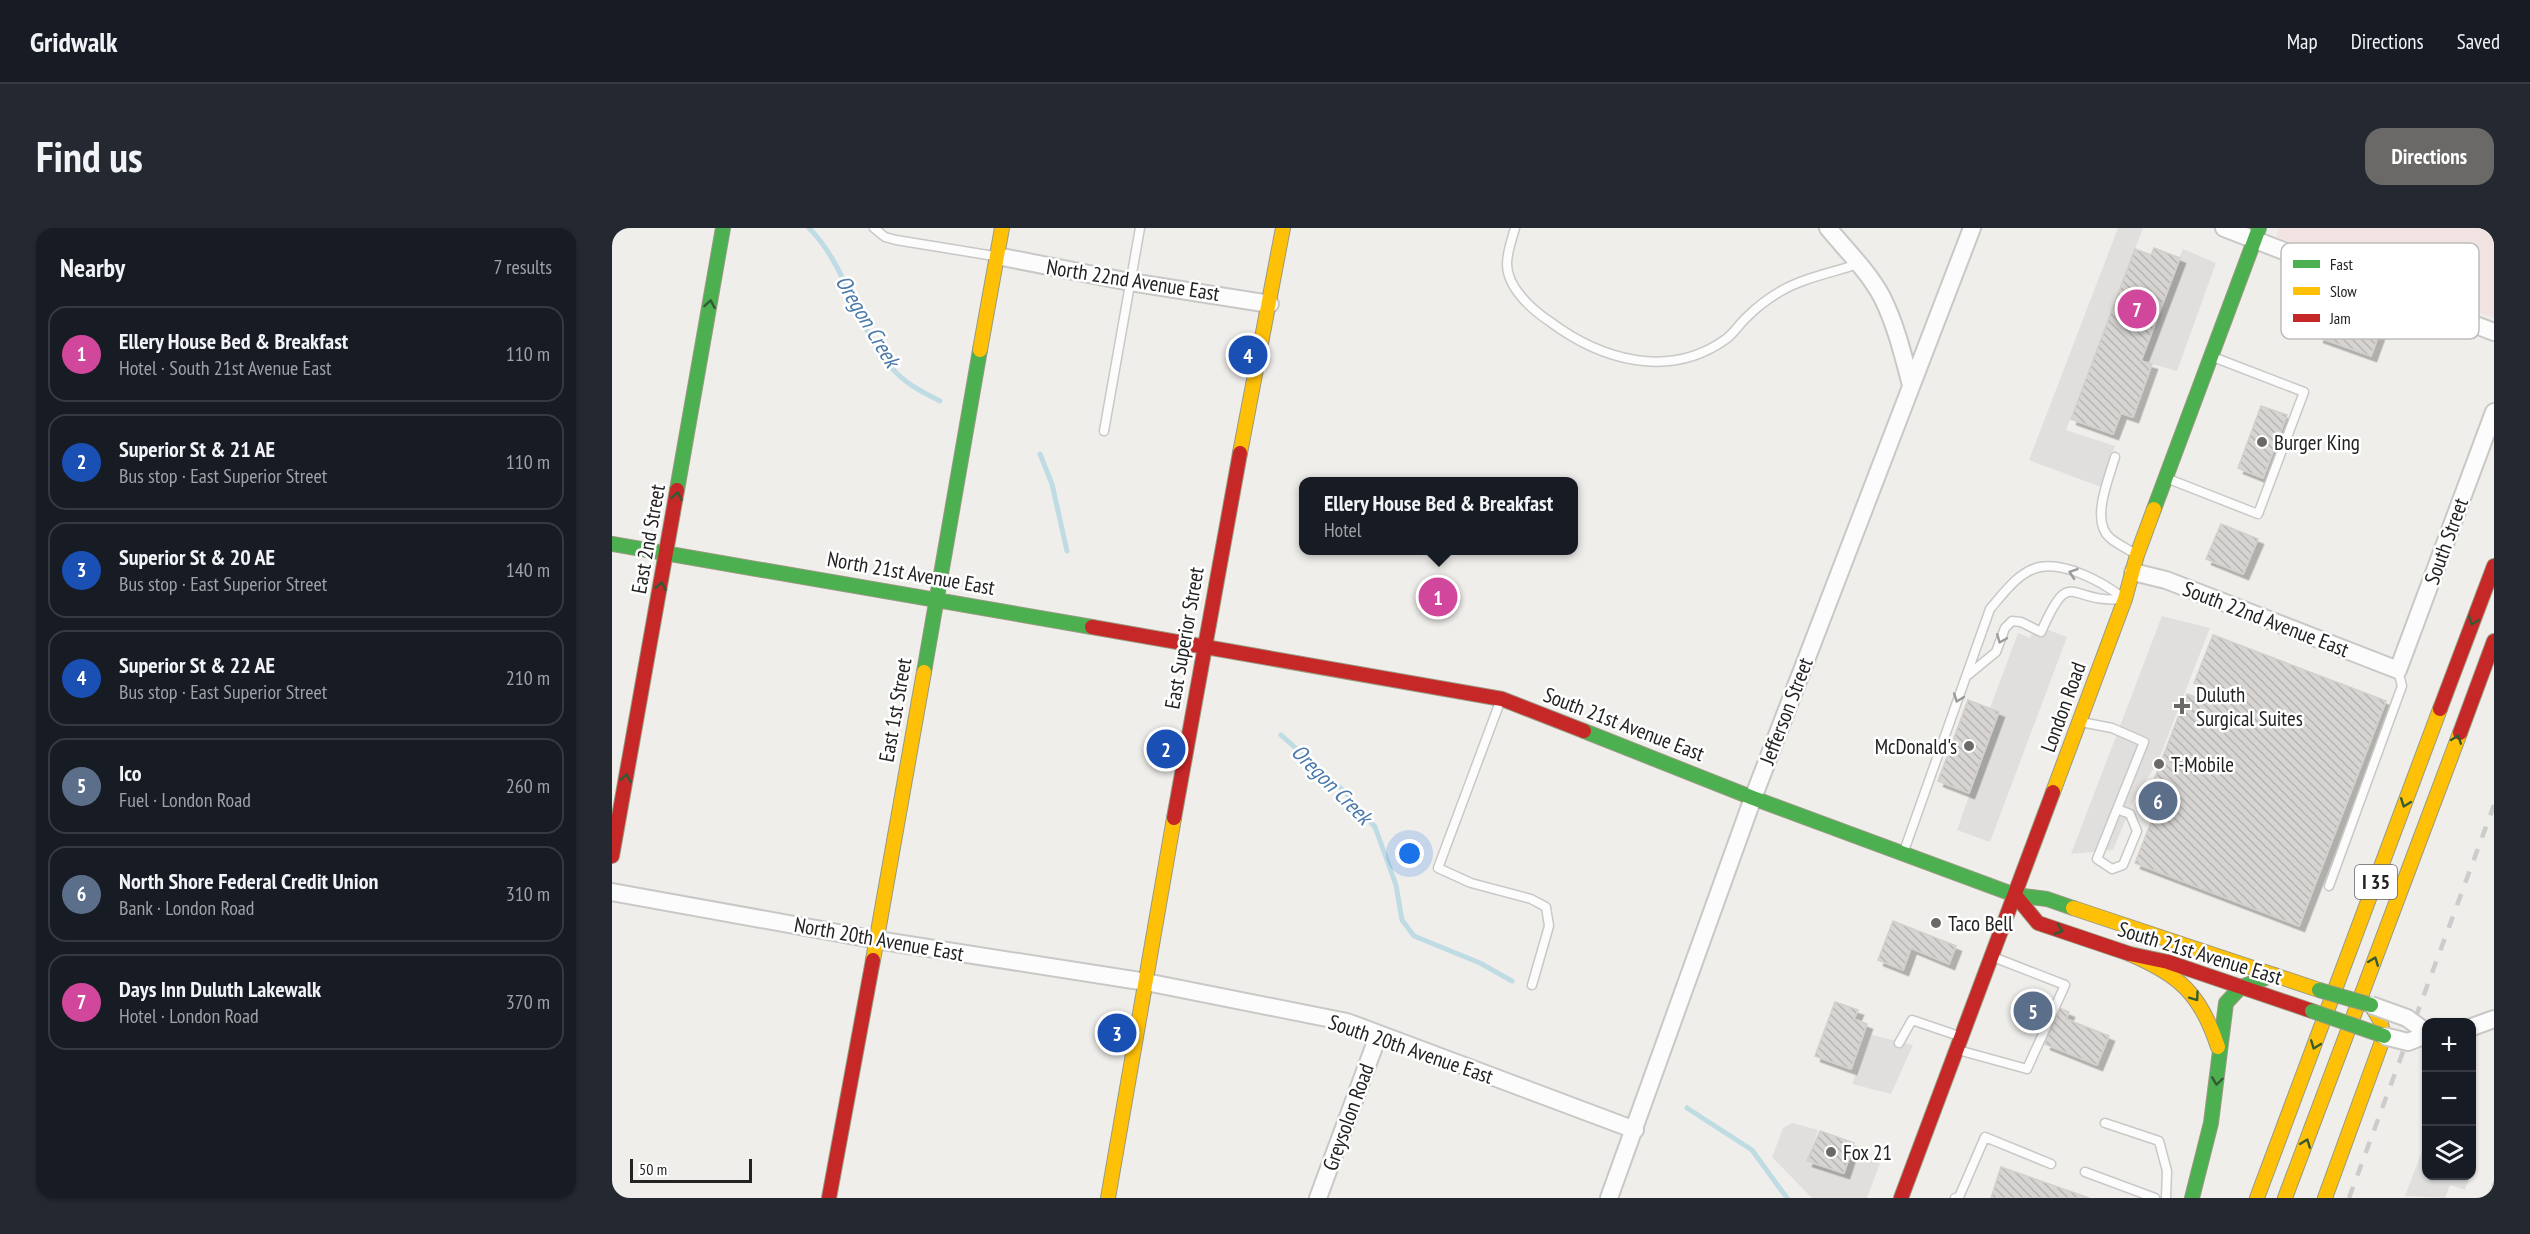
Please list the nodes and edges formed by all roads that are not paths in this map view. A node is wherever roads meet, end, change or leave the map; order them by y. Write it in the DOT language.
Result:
graph roads {
  1 [pos="723,228"];
  2 [pos="874,228"];
  3 [pos="1002,228"];
  4 [pos="1140,228"];
  5 [pos="1282,228"];
  6 [pos="1515,228"];
  7 [pos="1828,228"];
  8 [pos="1972,228"];
  9 [pos="2224,228"];
  10 [pos="2257,234"];
  11 [pos="2281,244"];
  12 [pos="997,256"];
  13 [pos="1858,264"];
  14 [pos="1130,282"];
  15 [pos="1270,304"];
  16 [pos="2479,326"];
  17 [pos="2494,332"];
  18 [pos="2212,356"];
  19 [pos="1911,385"];
  20 [pos="2494,412"];
  21 [pos="1104,431"];
  22 [pos="2115,457"];
  23 [pos="2166,477"];
  24 [pos="612,544"];
  25 [pos="667,554"];
  26 [pos="2137,555"];
  27 [pos="2494,566"];
  28 [pos="2133,572"];
  29 [pos="935,598"];
  30 [pos="2125,599"];
  31 [pos="2494,641"];
  32 [pos="1203,648"];
  33 [pos="2398,670"];
  34 [pos="1966,677"];
  35 [pos="1502,699"];
  36 [pos="2080,722"];
  37 [pos="1753,798"];
  38 [pos="2117,809"];
  39 [pos="1904,852"];
  40 [pos="612,856"];
  41 [pos="2329,886"];
  42 [pos="612,892"];
  43 [pos="2015,895"];
  44 [pos="878,940"];
  45 [pos="2130,954"];
  46 [pos="1992,957"];
  47 [pos="2274,975"];
  48 [pos="1146,982"];
  49 [pos="1532,985"];
  50 [pos="2241,987"];
  51 [pos="2371,1005"];
  52 [pos="2494,1019"];
  53 [pos="2476,1026"];
  54 [pos="2422,1029"];
  55 [pos="2422,1035"];
  56 [pos="1378,1036"];
  57 [pos="2384,1036"];
  58 [pos="1899,1043"];
  59 [pos="1960,1043"];
  60 [pos="2220,1059"];
  61 [pos="2105,1123"];
  62 [pos="1635,1130"];
  63 [pos="2051,1164"];
  64 [pos="2085,1172"];
  65 [pos="829,1198"];
  66 [pos="1108,1198"];
  67 [pos="1318,1198"];
  68 [pos="1609,1198"];
  69 [pos="1901,1198"];
  70 [pos="1954,1198"];
  71 [pos="2155,1198"];
  72 [pos="2166,1198"];
  73 [pos="2192,1198"];
  74 [pos="2257,1198"];
  75 [pos="2285,1198"];
  76 [pos="2325,1198"];
  25 -- 1 [label="main road, East 2nd Street, one-way"];
  2 -- 12 [label="lane"];
  3 -- 12 [label="main road, East 1st Street"];
  4 -- 14 [label="lane"];
  5 -- 15 [label="main road, East Superior Street"];
  6 -- 13 [label="lane"];
  7 -- 13 [label="street"];
  8 -- 19 [label="street, Jefferson Street"];
  9 -- 10 [label="street"];
  10 -- 11 [label="street"];
  10 -- 18 [label="main road, London Road"];
  12 -- 14 [label="street, North 22nd Avenue East"];
  12 -- 29 [label="main road, East 1st Street"];
  13 -- 19 [label="street"];
  14 -- 15 [label="street, North 22nd Avenue East"];
  14 -- 21 [label="lane"];
  15 -- 32 [label="main road, East Superior Street"];
  16 -- 17 [label="street"];
  18 -- 23 [label="main road, London Road"];
  18 -- 23 [label="lane"];
  19 -- 37 [label="street, Jefferson Street"];
  20 -- 33 [label="street, South Street"];
  22 -- 26 [label="lane"];
  23 -- 26 [label="main road, London Road"];
  24 -- 25 [label="main road, North 21st Avenue East"];
  25 -- 29 [label="main road, North 21st Avenue East"];
  40 -- 25 [label="main road, East 2nd Street, one-way"];
  26 -- 28 [label="main road, London Road"];
  27 -- 74 [label="main road, I 35, one-way"];
  28 -- 30 [label="main road, London Road"];
  28 -- 33 [label="street, South 22nd Avenue East"];
  29 -- 32 [label="main road, North 21st Avenue East"];
  29 -- 44 [label="main road, East 1st Street"];
  30 -- 34 [label="lane, one-way"];
  30 -- 34 [label="lane, one-way"];
  30 -- 36 [label="main road, London Road"];
  75 -- 31 [label="main road, I 35, one-way"];
  32 -- 35 [label="main road, South 21st Avenue East"];
  32 -- 48 [label="main road, East Superior Street"];
  33 -- 41 [label="lane"];
  34 -- 39 [label="lane, one-way"];
  35 -- 37 [label="main road, South 21st Avenue East"];
  35 -- 49 [label="lane"];
  36 -- 38 [label="lane"];
  36 -- 43 [label="main road, London Road"];
  37 -- 39 [label="main road, South 21st Avenue East"];
  37 -- 62 [label="street, Jefferson Street"];
  38 -- 38 [label="lane"];
  39 -- 43 [label="main road, South 21st Avenue East"];
  42 -- 44 [label="street, North 20th Avenue East"];
  43 -- 45 [label="main road, South 21st Avenue East, one-way"];
  43 -- 46 [label="main road, London Road"];
  43 -- 47 [label="main road, South 21st Avenue East"];
  44 -- 48 [label="street, North 20th Avenue East"];
  44 -- 65 [label="main road, East 1st Street"];
  45 -- 50 [label="main road, South 21st Avenue East"];
  45 -- 60 [label="main road, one-way"];
  46 -- 59 [label="main road, London Road"];
  46 -- 59 [label="lane"];
  47 -- 50 [label="main road"];
  47 -- 51 [label="main road, South 21st Avenue East, bridge"];
  48 -- 56 [label="street, South 20th Avenue East"];
  48 -- 66 [label="main road, East Superior Street"];
  50 -- 57 [label="main road, South 21st Avenue East, bridge"];
  50 -- 60 [label="main road"];
  51 -- 54 [label="street, bridge"];
  51 -- 57 [label="main road"];
  52 -- 53 [label="street"];
  55 -- 57 [label="street, bridge"];
  56 -- 62 [label="street, South 20th Avenue East"];
  56 -- 67 [label="street, Greysolon Road"];
  57 -- 76 [label="main road"];
  58 -- 59 [label="lane"];
  59 -- 69 [label="main road, London Road"];
  60 -- 73 [label="main road, one-way"];
  61 -- 72 [label="lane"];
  62 -- 68 [label="street, Jefferson Street"];
  63 -- 70 [label="lane"];
  64 -- 71 [label="lane"];
}
